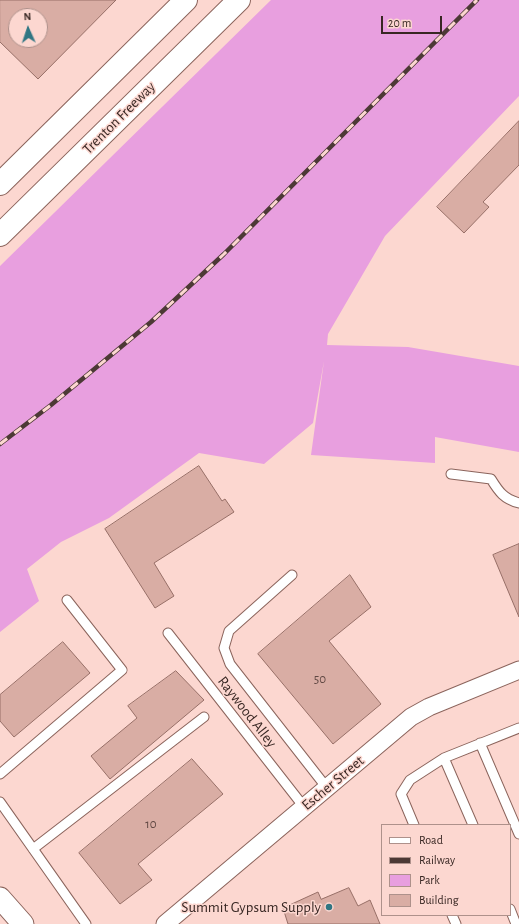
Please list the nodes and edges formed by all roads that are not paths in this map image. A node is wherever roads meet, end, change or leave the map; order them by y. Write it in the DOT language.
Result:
graph roads {
  1 [pos="186,0"];
  2 [pos="239,0"];
  3 [pos="0,184"];
  4 [pos="0,235"];
  5 [pos="451,474"];
  6 [pos="519,503"];
  7 [pos="292,575"];
  8 [pos="67,600"];
  9 [pos="168,634"];
  10 [pos="519,670"];
  11 [pos="204,717"];
  12 [pos="519,728"];
  13 [pos="480,743"];
  14 [pos="444,758"];
  15 [pos="0,774"];
  16 [pos="327,788"];
  17 [pos="0,802"];
  18 [pos="304,807"];
  19 [pos="414,824"];
  20 [pos="473,824"];
  21 [pos="519,834"];
  22 [pos="33,849"];
  23 [pos="0,898"];
  24 [pos="511,912"];
  25 [pos="23,924"];
  26 [pos="86,924"];
  27 [pos="165,924"];
  28 [pos="516,924"];
  1 -- 3 [label="highway"];
  2 -- 4 [label="highway, Trenton Freeway"];
  5 -- 6 [label="lane"];
  7 -- 16 [label="lane"];
  8 -- 15 [label="lane"];
  9 -- 18 [label="lane, Raywood Alley"];
  10 -- 16 [label="street, Escher Street"];
  11 -- 22 [label="lane"];
  12 -- 13 [label="lane"];
  13 -- 14 [label="lane"];
  13 -- 21 [label="lane"];
  14 -- 19 [label="lane"];
  14 -- 20 [label="lane"];
  16 -- 18 [label="street, Escher Street"];
  17 -- 22 [label="lane"];
  18 -- 27 [label="street, Escher Street"];
  22 -- 26 [label="lane"];
  23 -- 25 [label="street"];
  24 -- 28 [label="lane"];
}
